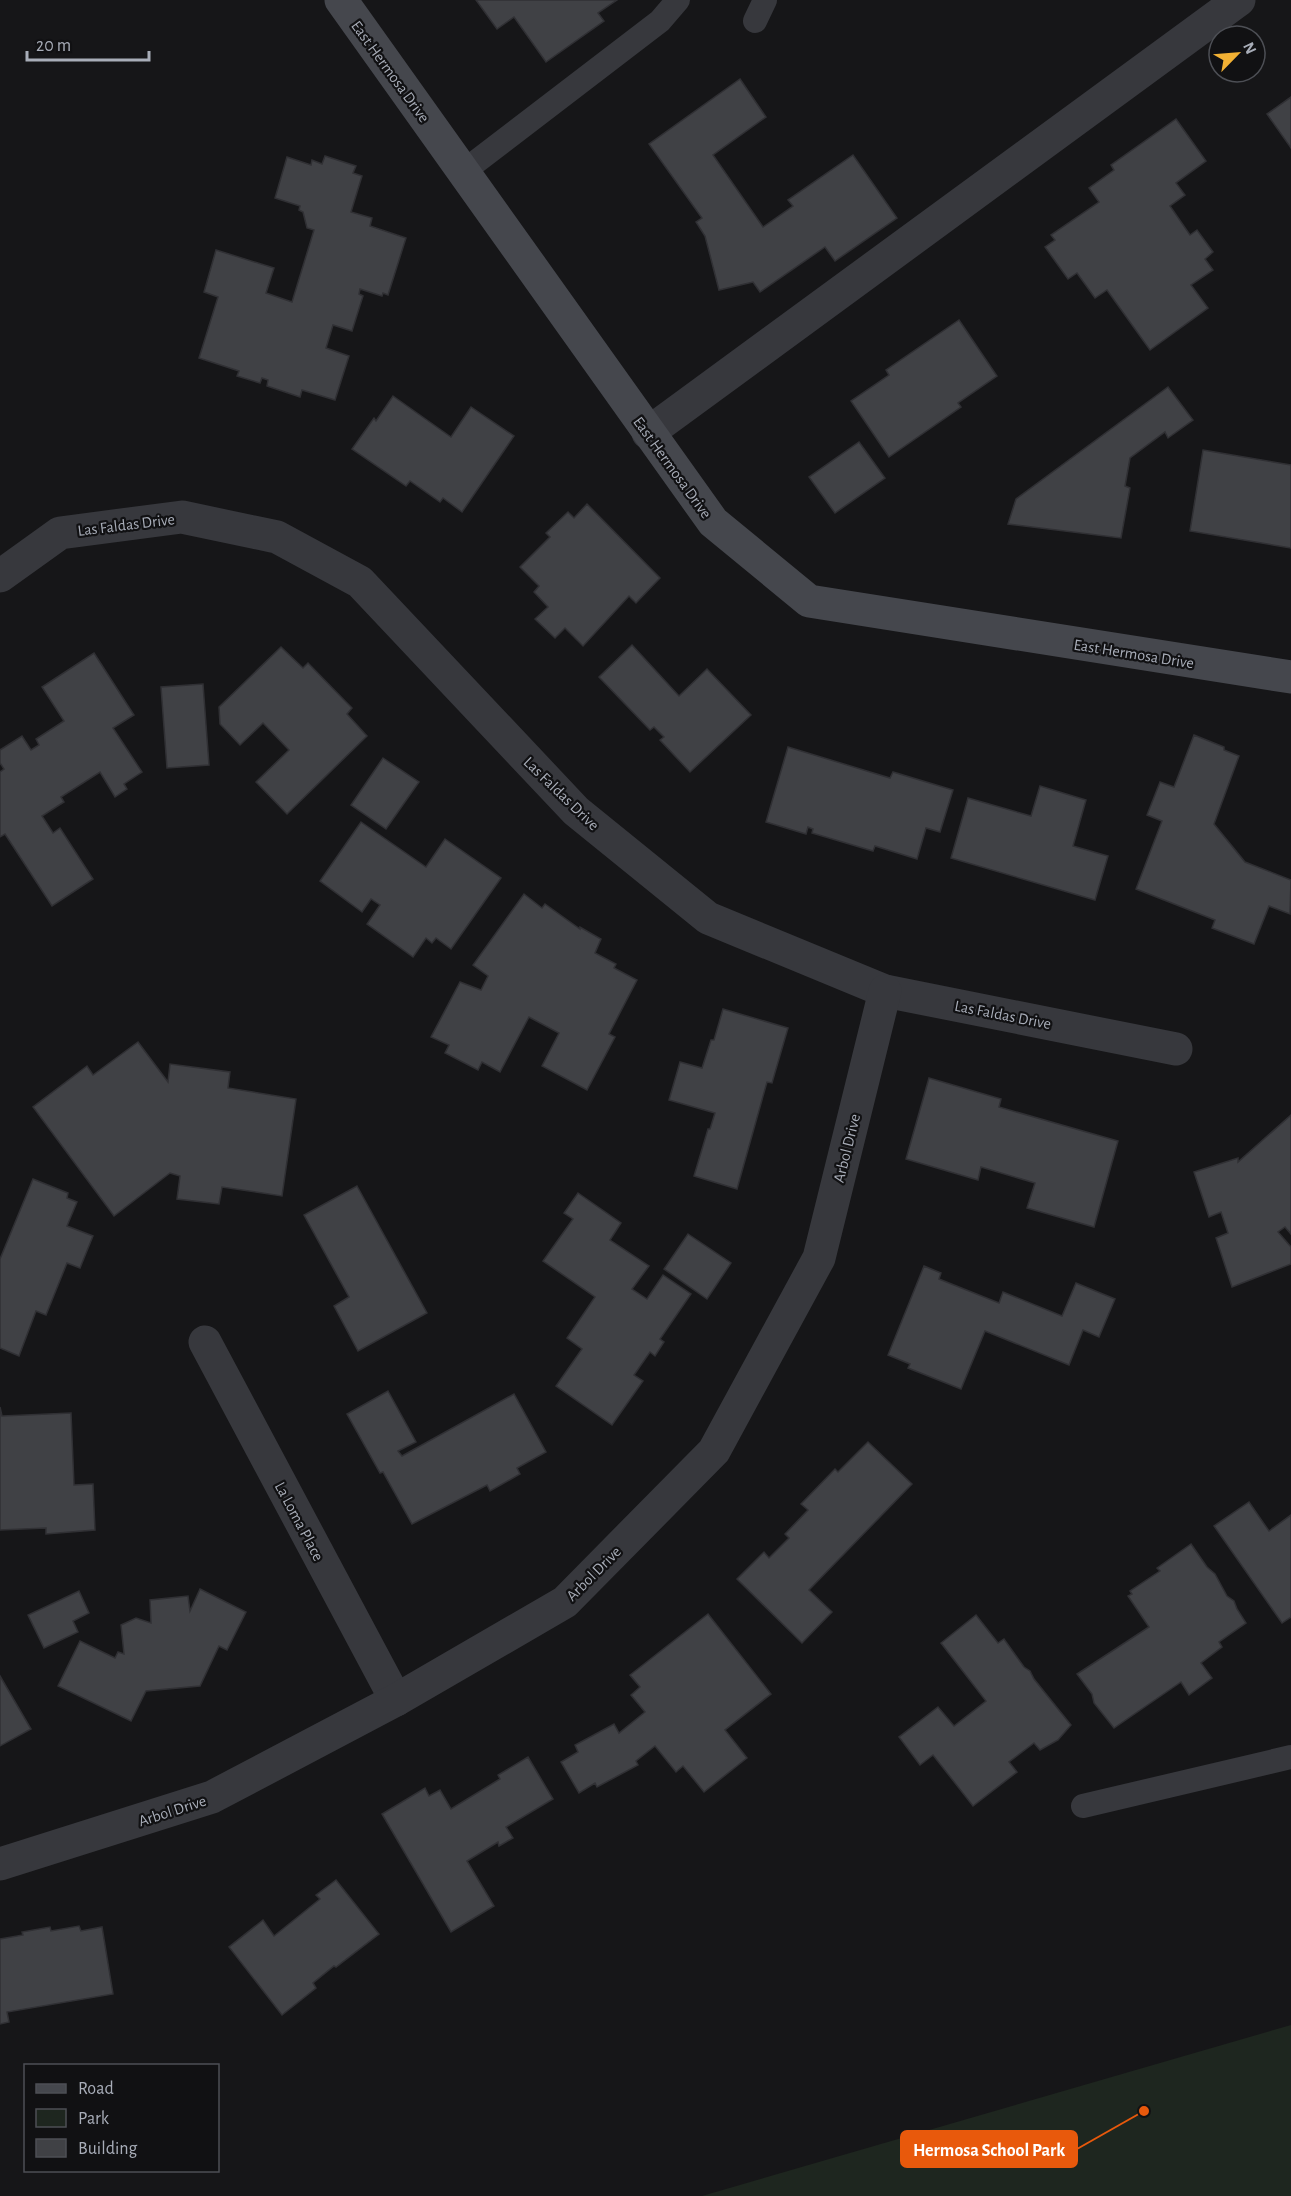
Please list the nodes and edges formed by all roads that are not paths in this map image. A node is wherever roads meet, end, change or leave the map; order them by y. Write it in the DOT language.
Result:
graph roads {
  1 [pos="340,0"];
  2 [pos="678,0"];
  3 [pos="1239,0"];
  4 [pos="464,171"];
  5 [pos="648,433"];
  6 [pos="0,576"];
  7 [pos="1291,677"];
  8 [pos="885,991"];
  9 [pos="1176,1049"];
  10 [pos="205,1342"];
  11 [pos="396,1700"];
  12 [pos="1291,1757"];
  13 [pos="1083,1806"];
  14 [pos="0,1864"];
  1 -- 4 [label="street, East Hermosa Drive"];
  2 -- 4 [label="lane"];
  3 -- 5 [label="street"];
  4 -- 5 [label="street, East Hermosa Drive"];
  5 -- 7 [label="street, East Hermosa Drive"];
  6 -- 8 [label="street, Las Faldas Drive"];
  8 -- 9 [label="street, Las Faldas Drive"];
  8 -- 11 [label="street, Arbol Drive"];
  10 -- 11 [label="street, La Loma Place"];
  11 -- 14 [label="street, Arbol Drive"];
  12 -- 13 [label="lane"];
}
